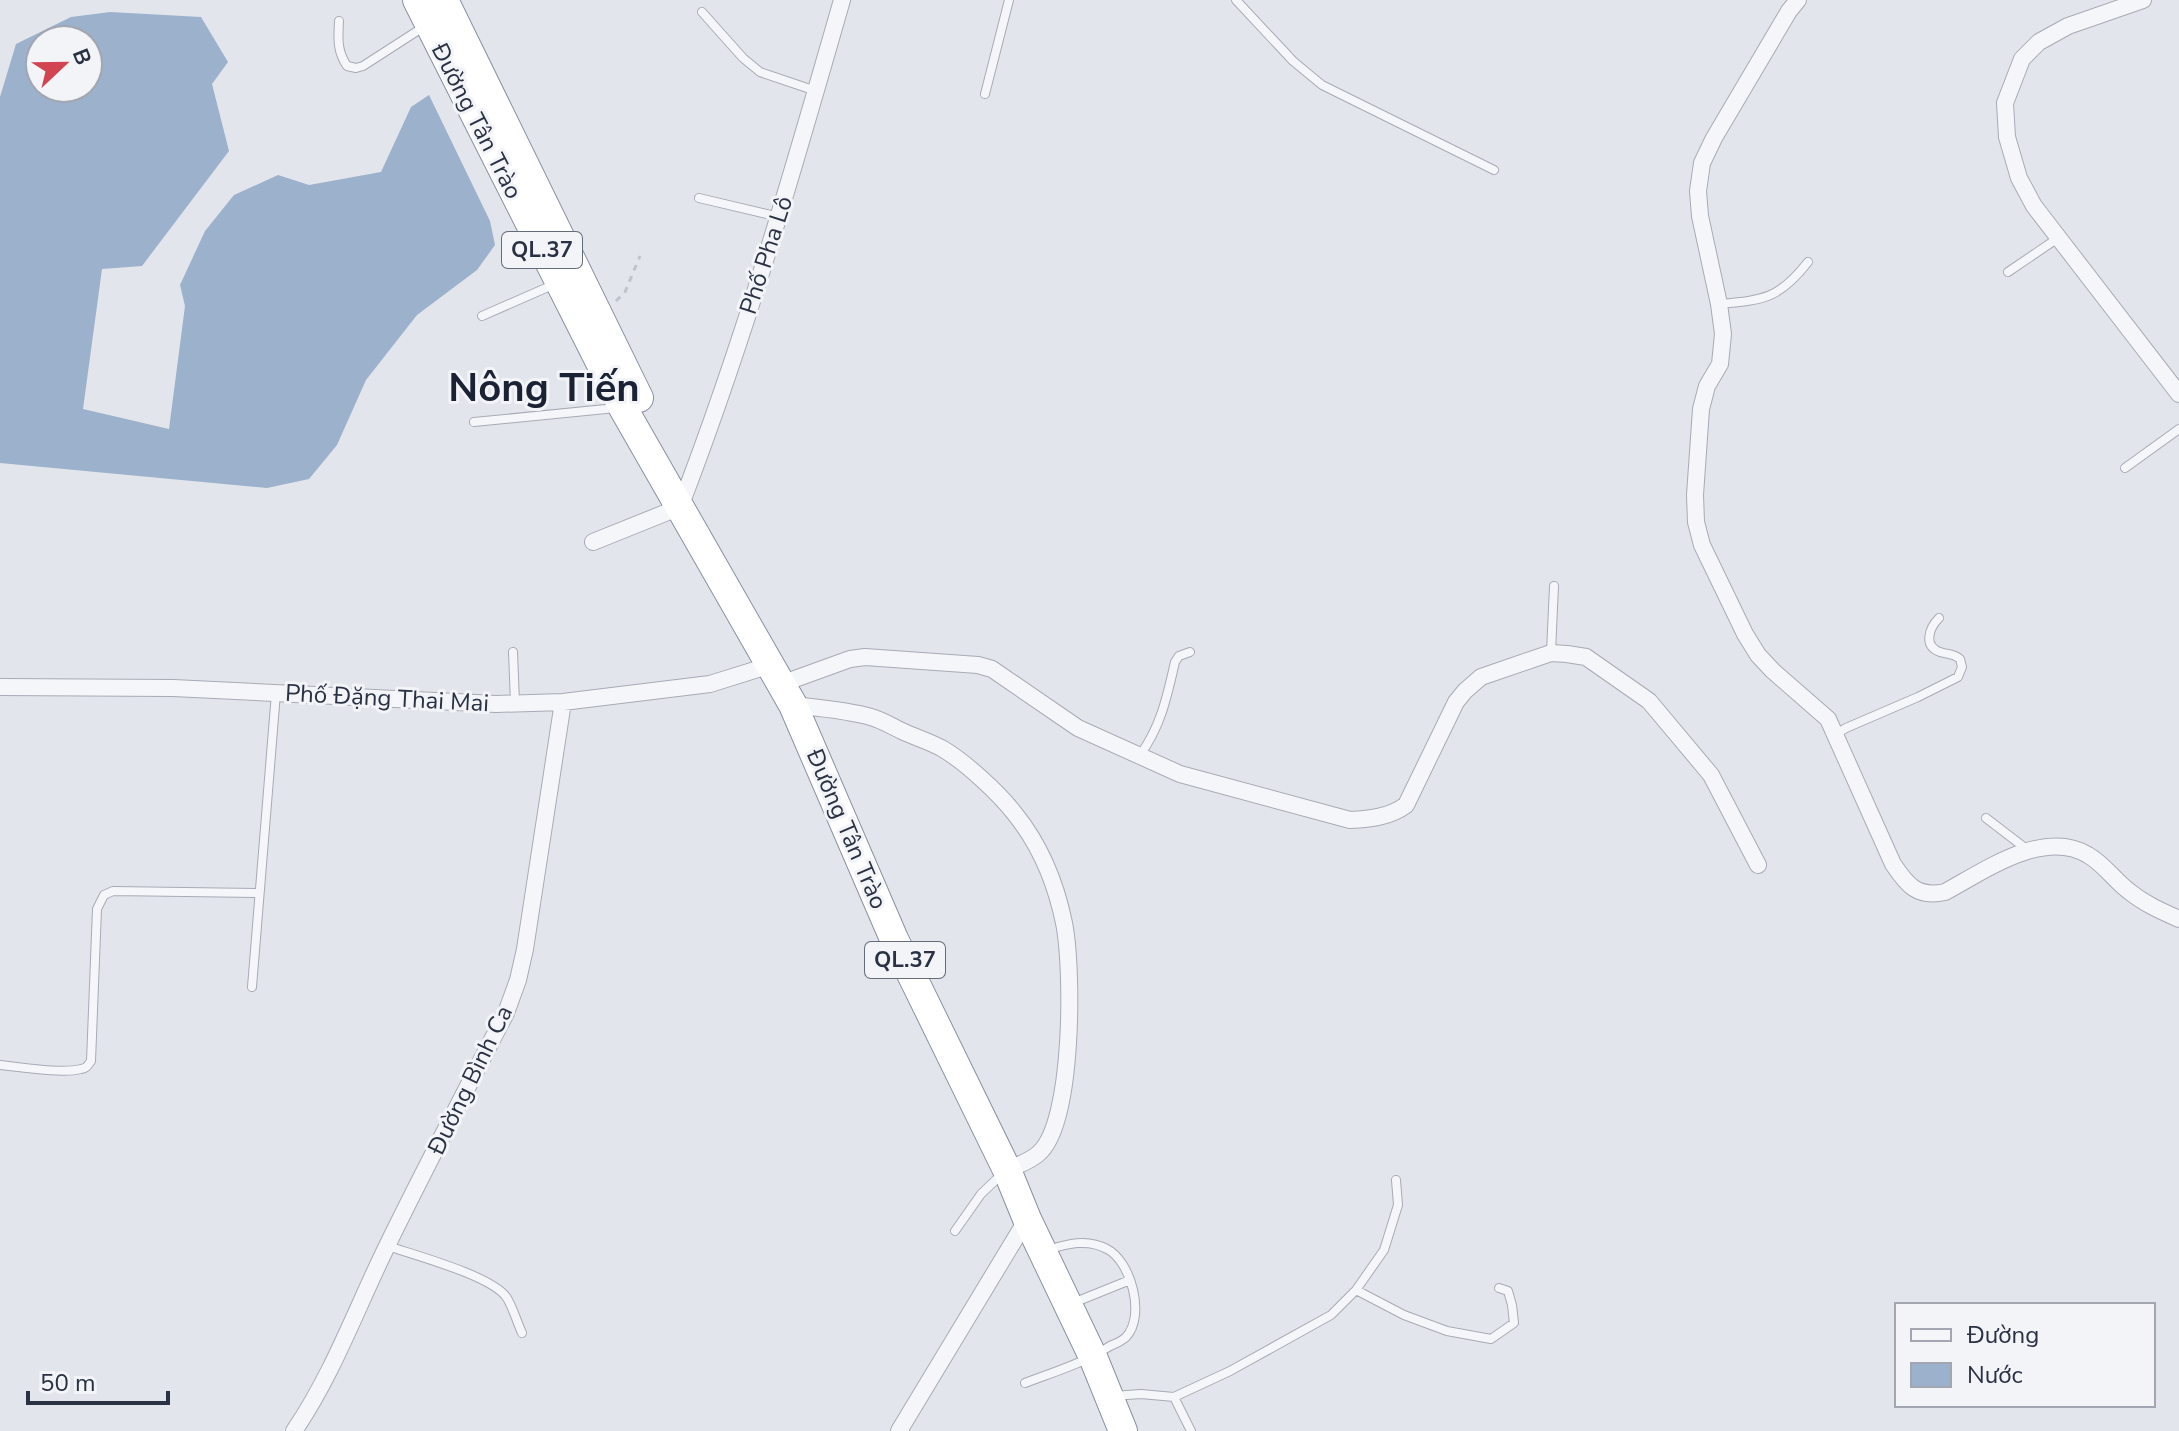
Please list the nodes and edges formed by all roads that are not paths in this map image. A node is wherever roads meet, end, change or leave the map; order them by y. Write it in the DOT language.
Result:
graph roads {
  1 [pos="842,0"];
  2 [pos="1009,0"];
  3 [pos="1236,0"];
  4 [pos="1798,0"];
  5 [pos="2143,0"];
  6 [pos="436,11"];
  7 [pos="702,12"];
  8 [pos="339,21"];
  9 [pos="816,91"];
  10 [pos="985,94"];
  11 [pos="1494,170"];
  12 [pos="699,198"];
  13 [pos="779,217"];
  14 [pos="2058,238"];
  15 [pos="1808,262"];
  16 [pos="2008,272"];
  17 [pos="559,282"];
  18 [pos="1719,304"];
  19 [pos="482,316"];
  20 [pos="2179,394"];
  21 [pos="623,408"];
  22 [pos="474,422"];
  23 [pos="2179,429"];
  24 [pos="2125,468"];
  25 [pos="677,502"];
  26 [pos="593,542"];
  27 [pos="1554,586"];
  28 [pos="1939,618"];
  29 [pos="513,652"];
  30 [pos="1190,652"];
  31 [pos="1551,653"];
  32 [pos="782,685"];
  33 [pos="0,687"];
  34 [pos="276,693"];
  35 [pos="563,702"];
  36 [pos="515,703"];
  37 [pos="1836,734"];
  38 [pos="1139,756"];
  39 [pos="1986,818"];
  40 [pos="2029,851"];
  41 [pos="1758,865"];
  42 [pos="259,893"];
  43 [pos="2179,919"];
  44 [pos="252,987"];
  45 [pos="0,1065"];
  46 [pos="1007,1170"];
  47 [pos="1396,1180"];
  48 [pos="1027,1219"];
  49 [pos="955,1231"];
  50 [pos="387,1246"];
  51 [pos="1043,1252"];
  52 [pos="1130,1280"];
  53 [pos="1499,1288"];
  54 [pos="1356,1290"];
  55 [pos="1068,1305"];
  56 [pos="522,1333"];
  57 [pos="1093,1357"];
  58 [pos="1025,1383"];
  59 [pos="1109,1396"];
  60 [pos="1174,1397"];
  61 [pos="294,1431"];
  62 [pos="899,1431"];
  63 [pos="1123,1431"];
  64 [pos="1191,1431"];
  1 -- 9 [label="street, Phố Pha Lô"];
  2 -- 10 [label="lane"];
  3 -- 11 [label="lane"];
  4 -- 18 [label="street"];
  5 -- 14 [label="street"];
  6 -- 8 [label="lane"];
  6 -- 17 [label="highway, Đường Tân Trào / QL.37"];
  6 -- 25 [label="highway, Đường Tân Trào / QL.37"];
  7 -- 9 [label="lane"];
  9 -- 13 [label="street, Phố Pha Lô"];
  12 -- 13 [label="lane"];
  13 -- 25 [label="street, Phố Pha Lô"];
  14 -- 16 [label="lane"];
  14 -- 20 [label="street"];
  15 -- 18 [label="lane"];
  17 -- 19 [label="lane"];
  17 -- 21 [label="highway, Đường Tân Trào / QL.37"];
  18 -- 37 [label="street"];
  21 -- 22 [label="lane"];
  21 -- 25 [label="highway, Đường Tân Trào / QL.37"];
  23 -- 24 [label="lane"];
  25 -- 26 [label="street"];
  25 -- 32 [label="highway, Đường Tân Trào / QL.37"];
  27 -- 31 [label="lane"];
  28 -- 37 [label="lane"];
  29 -- 36 [label="lane"];
  30 -- 38 [label="lane"];
  31 -- 38 [label="street, Phố Đặng Thai Mai"];
  31 -- 41 [label="street"];
  32 -- 35 [label="street, Phố Đặng Thai Mai"];
  32 -- 38 [label="street, Phố Đặng Thai Mai"];
  32 -- 46 [label="highway, Đường Tân Trào / QL.37"];
  32 -- 46 [label="street"];
  33 -- 34 [label="street, Phố Đặng Thai Mai"];
  34 -- 36 [label="street, Phố Đặng Thai Mai"];
  34 -- 42 [label="lane"];
  35 -- 36 [label="street, Phố Đặng Thai Mai"];
  35 -- 50 [label="street, Đường Bình Ca"];
  37 -- 40 [label="street"];
  39 -- 40 [label="lane"];
  40 -- 43 [label="street"];
  42 -- 44 [label="lane"];
  42 -- 45 [label="lane"];
  46 -- 48 [label="highway, Đường Tân Trào / QL.37"];
  46 -- 49 [label="lane"];
  47 -- 54 [label="lane"];
  48 -- 51 [label="highway, Đường Tân Trào / QL.37"];
  48 -- 62 [label="street"];
  50 -- 56 [label="lane"];
  50 -- 61 [label="street, Đường Bình Ca"];
  51 -- 52 [label="lane"];
  51 -- 55 [label="highway, Đường Tân Trào / QL.37"];
  52 -- 55 [label="lane"];
  52 -- 57 [label="lane"];
  53 -- 54 [label="lane"];
  54 -- 60 [label="lane"];
  55 -- 57 [label="highway, Đường Tân Trào / QL.37"];
  57 -- 58 [label="lane"];
  57 -- 59 [label="highway, Đường Tân Trào / QL.37"];
  59 -- 60 [label="lane"];
  59 -- 63 [label="highway, Đường Tân Trào / QL.37"];
  60 -- 64 [label="lane"];
}
